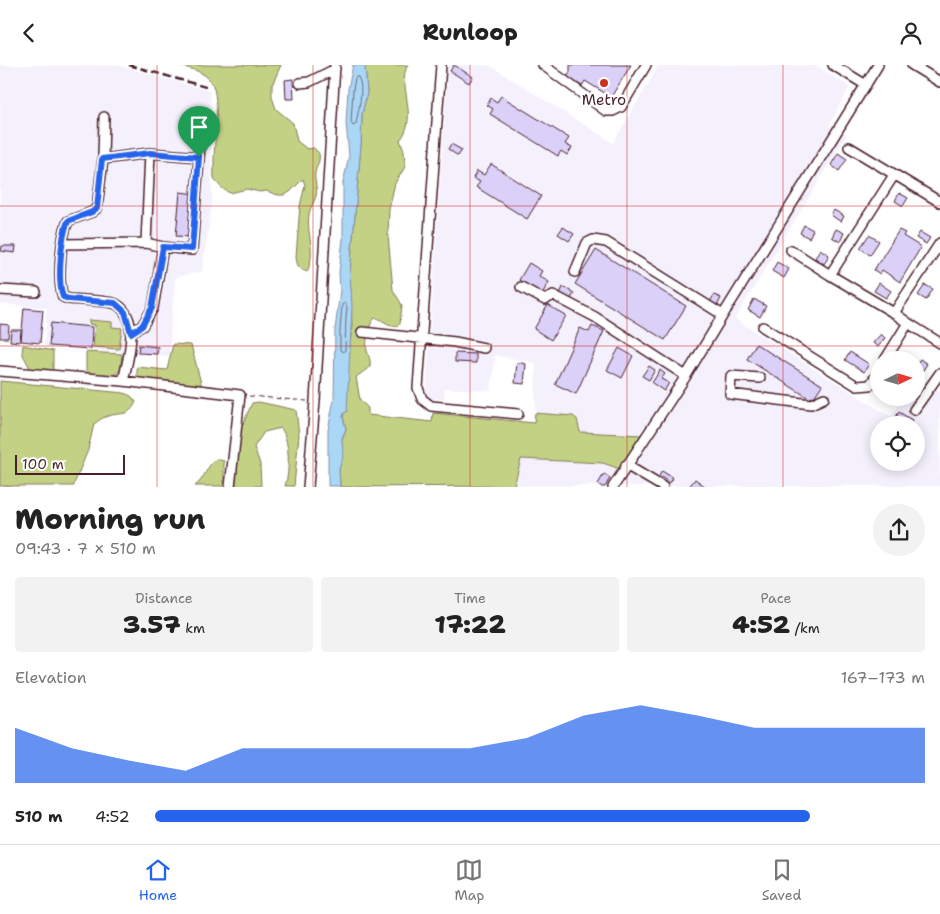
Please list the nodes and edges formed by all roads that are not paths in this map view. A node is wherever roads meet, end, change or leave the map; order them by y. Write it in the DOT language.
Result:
graph roads {
  1 [pos="441,65"];
  2 [pos="542,65"];
  3 [pos="646,65"];
  4 [pos="832,65"];
  5 [pos="878,65"];
  6 [pos="912,65"];
  7 [pos="335,67"];
  8 [pos="940,82"];
  9 [pos="300,83"];
  10 [pos="866,85"];
  11 [pos="104,117"];
  12 [pos="201,133"];
  13 [pos="849,147"];
  14 [pos="150,153"];
  15 [pos="199,157"];
  16 [pos="102,159"];
  17 [pos="894,175"];
  18 [pos="940,202"];
  19 [pos="146,243"];
  20 [pos="940,243"];
  21 [pos="62,244"];
  22 [pos="163,247"];
  23 [pos="791,250"];
  24 [pos="575,272"];
  25 [pos="830,275"];
  26 [pos="521,287"];
  27 [pos="0,290"];
  28 [pos="36,292"];
  29 [pos="894,313"];
  30 [pos="723,315"];
  31 [pos="908,323"];
  32 [pos="763,327"];
  33 [pos="362,332"];
  34 [pos="131,333"];
  35 [pos="422,339"];
  36 [pos="940,343"];
  37 [pos="484,348"];
  38 [pos="891,351"];
  39 [pos="0,371"];
  40 [pos="940,373"];
  41 [pos="686,376"];
  42 [pos="760,378"];
  43 [pos="123,381"];
  44 [pos="870,385"];
  45 [pos="824,398"];
  46 [pos="914,410"];
  47 [pos="518,414"];
  48 [pos="626,465"];
  49 [pos="615,485"];
  50 [pos="662,486"];
  51 [pos="230,487"];
  52 [pos="308,487"];
  1 -- 35 [label="street"];
  2 -- 3 [label="street"];
  4 -- 10 [label="street"];
  5 -- 10 [label="street"];
  6 -- 8 [label="street"];
  7 -- 9 [label="street"];
  7 -- 52 [label="street"];
  10 -- 30 [label="street"];
  11 -- 16 [label="street"];
  12 -- 15 [label="street"];
  13 -- 17 [label="street"];
  14 -- 15 [label="street"];
  14 -- 16 [label="street"];
  14 -- 19 [label="street"];
  15 -- 22 [label="street"];
  16 -- 21 [label="street"];
  17 -- 18 [label="street"];
  17 -- 25 [label="street"];
  19 -- 21 [label="street"];
  19 -- 22 [label="street"];
  20 -- 29 [label="street"];
  21 -- 34 [label="street"];
  22 -- 34 [label="street"];
  23 -- 25 [label="street"];
  24 -- 30 [label="street"];
  25 -- 29 [label="street"];
  26 -- 41 [label="street"];
  27 -- 28 [label="street"];
  29 -- 31 [label="street"];
  30 -- 41 [label="street"];
  31 -- 36 [label="street"];
  31 -- 38 [label="street"];
  32 -- 44 [label="street"];
  33 -- 35 [label="street"];
  34 -- 43 [label="street"];
  35 -- 37 [label="street"];
  35 -- 47 [label="street"];
  39 -- 43 [label="street"];
  40 -- 46 [label="street"];
  41 -- 48 [label="street"];
  42 -- 45 [label="street"];
  43 -- 51 [label="street"];
  48 -- 49 [label="street"];
  48 -- 50 [label="street"];
}
